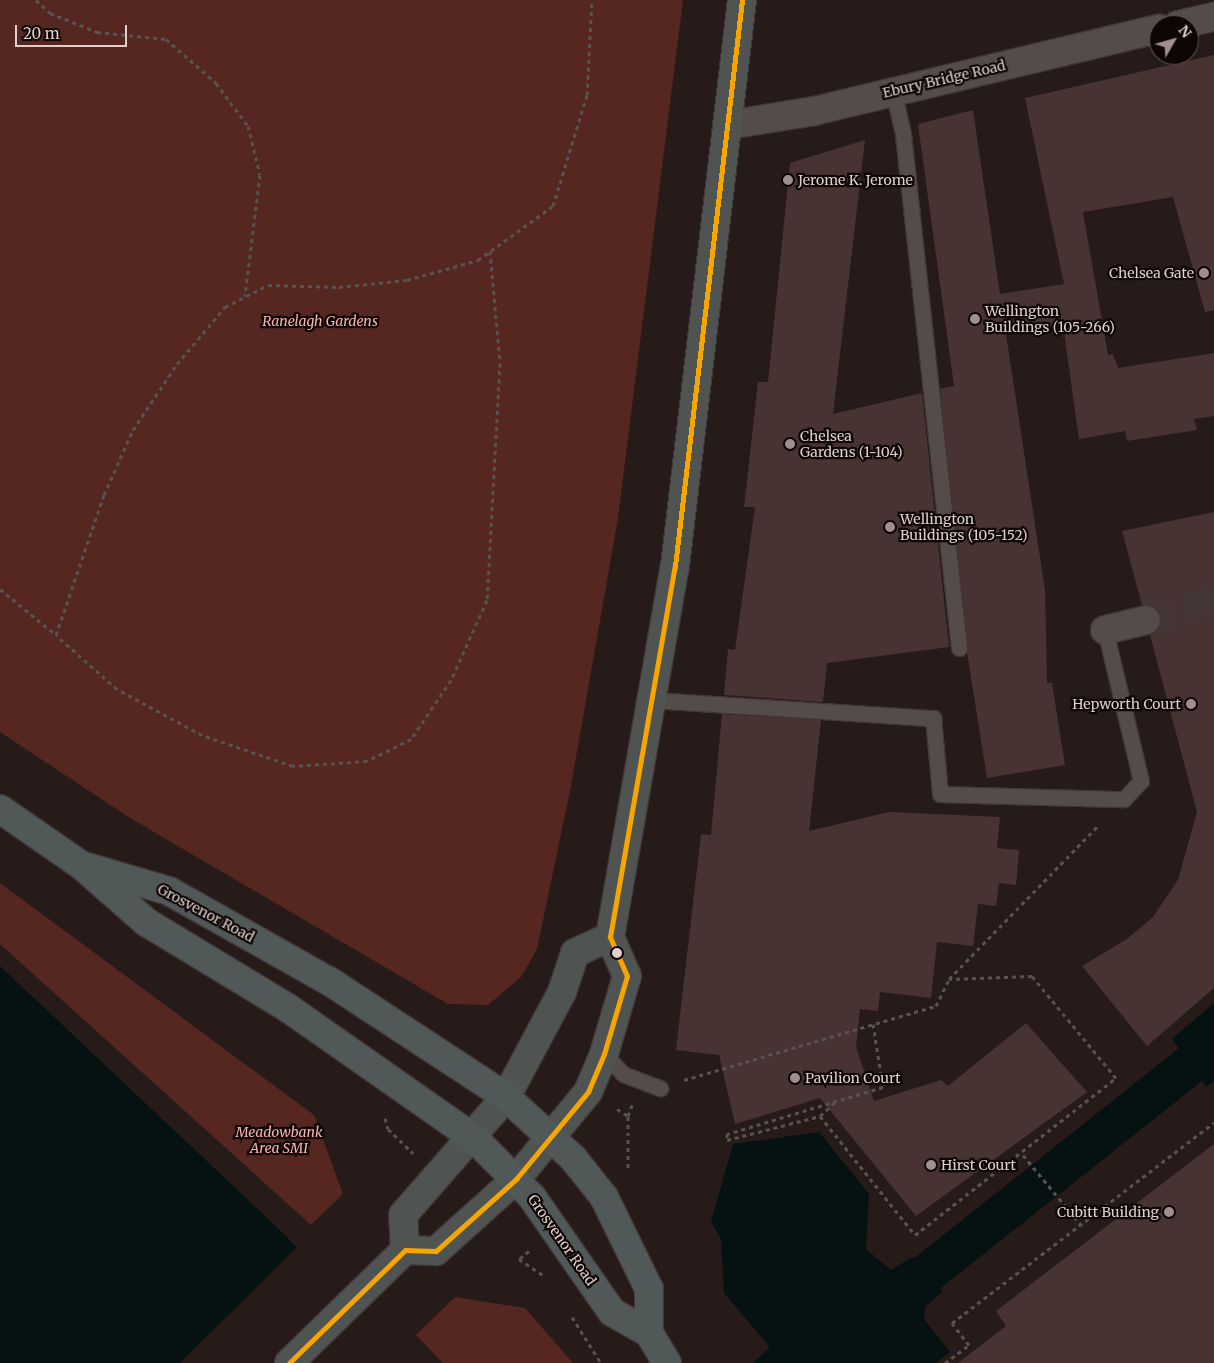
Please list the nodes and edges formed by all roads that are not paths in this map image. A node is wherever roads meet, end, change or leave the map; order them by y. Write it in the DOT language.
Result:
graph roads {
  1 [pos="742,0"];
  2 [pos="1214,17"];
  3 [pos="1199,20"];
  4 [pos="1149,31"];
  5 [pos="893,90"];
  6 [pos="728,125"];
  7 [pos="1146,620"];
  8 [pos="1105,630"];
  9 [pos="959,648"];
  10 [pos="652,700"];
  11 [pos="0,809"];
  12 [pos="81,865"];
  13 [pos="610,937"];
  14 [pos="604,1054"];
  15 [pos="660,1088"];
  16 [pos="506,1097"];
  17 [pos="474,1138"];
  18 [pos="552,1138"];
  19 [pos="516,1180"];
  20 [pos="405,1250"];
  21 [pos="648,1333"];
  22 [pos="290,1363"];
  23 [pos="667,1363"];
  1 -- 6 [label="main road"];
  2 -- 3 [label="main road"];
  4 -- 5 [label="main road, Ebury Bridge Road"];
  5 -- 6 [label="main road, Ebury Bridge Road"];
  5 -- 9 [label="lane"];
  6 -- 10 [label="main road"];
  7 -- 8 [label="main road"];
  8 -- 10 [label="lane"];
  10 -- 13 [label="main road"];
  11 -- 12 [label="highway"];
  12 -- 16 [label="highway, Grosvenor Road"];
  12 -- 17 [label="highway, Grosvenor Road"];
  13 -- 14 [label="main road"];
  13 -- 16 [label="main road"];
  14 -- 15 [label="lane"];
  14 -- 18 [label="main road"];
  16 -- 17 [label="main road"];
  16 -- 18 [label="highway, Grosvenor Road"];
  17 -- 19 [label="highway, Grosvenor Road"];
  17 -- 20 [label="main road"];
  18 -- 19 [label="main road"];
  18 -- 21 [label="highway, Grosvenor Road"];
  19 -- 20 [label="main road"];
  19 -- 21 [label="highway, Grosvenor Road"];
  20 -- 22 [label="main road"];
  21 -- 23 [label="highway, Grosvenor Road"];
}
